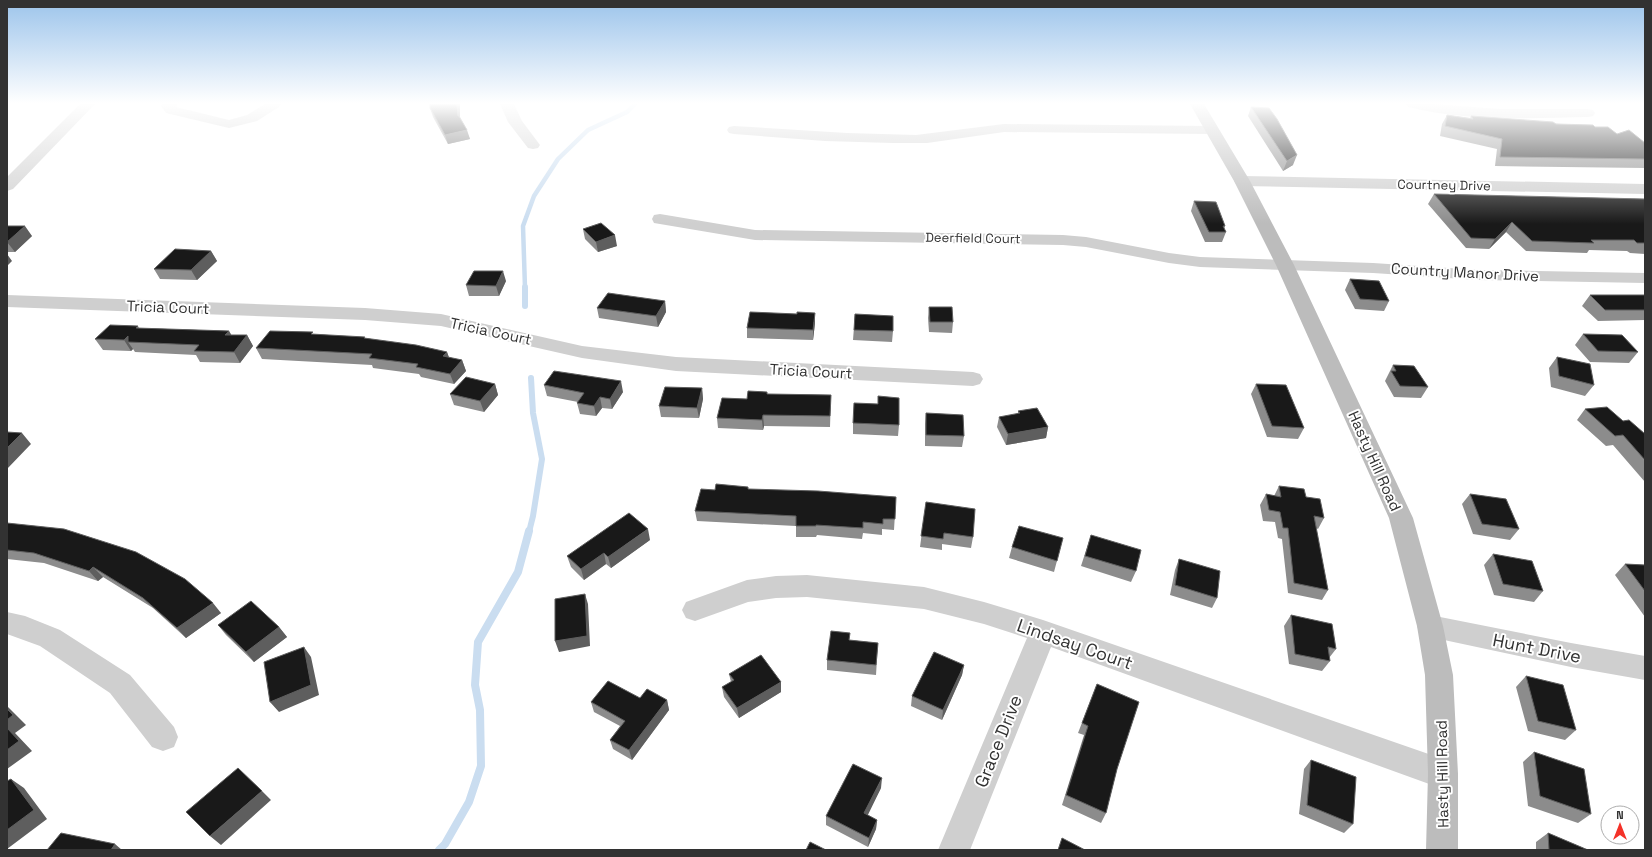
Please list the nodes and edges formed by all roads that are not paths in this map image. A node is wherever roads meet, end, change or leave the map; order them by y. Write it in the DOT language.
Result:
graph roads {
  1 [pos="48,144"];
  2 [pos="1220,144"];
  3 [pos="1242,181"];
  4 [pos="7,186"];
  5 [pos="1645,189"];
  6 [pos="660,219"];
  7 [pos="1285,266"];
  8 [pos="1645,278"];
  9 [pos="7,301"];
  10 [pos="972,379"];
  11 [pos="695,610"];
  12 [pos="7,623"];
  13 [pos="1430,626"];
  14 [pos="1043,632"];
  15 [pos="1645,668"];
  16 [pos="163,737"];
  17 [pos="1443,774"];
  18 [pos="954,850"];
  19 [pos="1442,850"];
  1 -- 4 [label="street"];
  2 -- 3 [label="street, Hasty Hill Road"];
  3 -- 5 [label="street, Courtney Drive"];
  3 -- 7 [label="street, Hasty Hill Road"];
  6 -- 7 [label="street, Deerfield Court"];
  7 -- 8 [label="street, Country Manor Drive"];
  7 -- 13 [label="street, Hasty Hill Road"];
  9 -- 10 [label="street, Tricia Court"];
  11 -- 14 [label="street, Lindsay Court"];
  12 -- 16 [label="street"];
  13 -- 15 [label="street, Hunt Drive"];
  13 -- 17 [label="street, Hasty Hill Road"];
  14 -- 17 [label="street, Lindsay Court"];
  14 -- 18 [label="street, Grace Drive"];
  17 -- 19 [label="street, Hasty Hill Road"];
}
